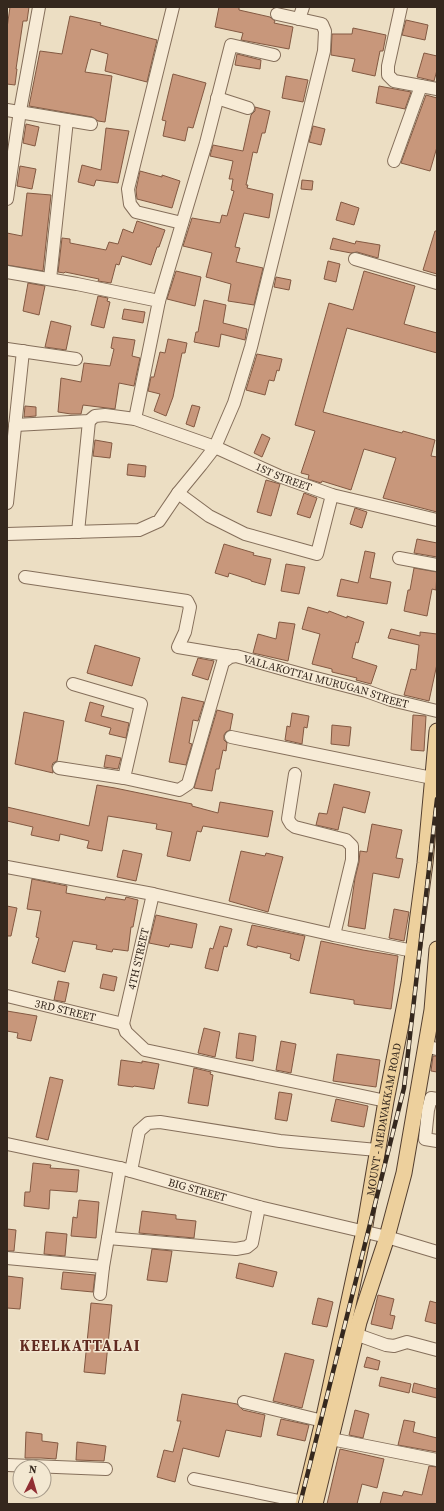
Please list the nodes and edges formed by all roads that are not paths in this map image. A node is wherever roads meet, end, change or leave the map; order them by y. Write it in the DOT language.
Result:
graph roads {
  1 [pos="39,7"];
  2 [pos="173,7"];
  3 [pos="303,7"];
  4 [pos="397,8"];
  5 [pos="277,14"];
  6 [pos="299,19"];
  7 [pos="274,55"];
  8 [pos="421,86"];
  9 [pos="437,89"];
  10 [pos="218,98"];
  11 [pos="248,108"];
  12 [pos="7,110"];
  13 [pos="20,112"];
  14 [pos="67,120"];
  15 [pos="91,124"];
  16 [pos="394,161"];
  17 [pos="7,199"];
  18 [pos="182,223"];
  19 [pos="355,259"];
  20 [pos="7,272"];
  21 [pos="50,279"];
  22 [pos="437,283"];
  23 [pos="159,301"];
  24 [pos="7,349"];
  25 [pos="23,351"];
  26 [pos="76,359"];
  27 [pos="136,419"];
  28 [pos="89,421"];
  29 [pos="15,425"];
  30 [pos="215,446"];
  31 [pos="178,493"];
  32 [pos="332,495"];
  33 [pos="7,503"];
  34 [pos="437,520"];
  35 [pos="78,532"];
  36 [pos="7,534"];
  37 [pos="399,558"];
  38 [pos="437,565"];
  39 [pos="25,577"];
  40 [pos="232,656"];
  41 [pos="73,684"];
  42 [pos="437,711"];
  43 [pos="437,731"];
  44 [pos="231,737"];
  45 [pos="59,768"];
  46 [pos="295,774"];
  47 [pos="124,778"];
  48 [pos="432,778"];
  49 [pos="7,867"];
  50 [pos="152,894"];
  51 [pos="334,935"];
  52 [pos="437,949"];
  53 [pos="414,951"];
  54 [pos="7,996"];
  55 [pos="123,1024"];
  56 [pos="431,1048"];
  57 [pos="437,1099"];
  58 [pos="386,1101"];
  59 [pos="421,1109"];
  60 [pos="437,1141"];
  61 [pos="7,1144"];
  62 [pos="377,1150"];
  63 [pos="125,1170"];
  64 [pos="259,1207"];
  65 [pos="364,1231"];
  66 [pos="387,1237"];
  67 [pos="108,1238"];
  68 [pos="437,1252"];
  69 [pos="7,1258"];
  70 [pos="103,1267"];
  71 [pos="100,1294"];
  72 [pos="356,1334"];
  73 [pos="437,1350"];
  74 [pos="244,1402"];
  75 [pos="323,1421"];
  76 [pos="331,1439"];
  77 [pos="437,1460"];
  78 [pos="7,1465"];
  79 [pos="106,1469"];
  80 [pos="194,1479"];
  81 [pos="307,1503"];
  1 -- 13 [label="street"];
  2 -- 18 [label="street"];
  3 -- 6 [label="street"];
  4 -- 8 [label="street"];
  5 -- 6 [label="street"];
  6 -- 30 [label="street"];
  7 -- 10 [label="street"];
  8 -- 9 [label="street"];
  8 -- 16 [label="street"];
  10 -- 11 [label="street"];
  10 -- 18 [label="street"];
  12 -- 13 [label="street"];
  13 -- 14 [label="street"];
  13 -- 17 [label="street"];
  14 -- 15 [label="street"];
  14 -- 21 [label="street"];
  18 -- 23 [label="street"];
  19 -- 22 [label="street"];
  20 -- 21 [label="street"];
  21 -- 23 [label="street"];
  23 -- 27 [label="street"];
  24 -- 25 [label="street"];
  25 -- 26 [label="street"];
  25 -- 29 [label="street"];
  27 -- 28 [label="street, 1ST STREET"];
  27 -- 30 [label="street, 1ST STREET"];
  28 -- 29 [label="street, 1ST STREET"];
  28 -- 35 [label="street"];
  29 -- 33 [label="street"];
  30 -- 31 [label="street"];
  30 -- 32 [label="street, 1ST STREET"];
  31 -- 32 [label="street"];
  31 -- 35 [label="street"];
  32 -- 34 [label="street, 1ST STREET"];
  35 -- 36 [label="street"];
  37 -- 38 [label="street"];
  39 -- 40 [label="street"];
  40 -- 42 [label="street, VALLAKOTTAI MURUGAN STREET"];
  40 -- 47 [label="street, VALLAKOTTAI MURUGAN STREET"];
  41 -- 47 [label="street"];
  43 -- 48 [label="main road, MOUNT - MEDAVAKKAM ROAD"];
  44 -- 48 [label="street"];
  45 -- 47 [label="street, VALLAKOTTAI MURUGAN STREET"];
  46 -- 51 [label="street"];
  48 -- 53 [label="main road, MOUNT - MEDAVAKKAM ROAD"];
  49 -- 50 [label="street"];
  50 -- 51 [label="street"];
  50 -- 55 [label="street, 4TH STREET"];
  51 -- 53 [label="street"];
  52 -- 56 [label="main road"];
  53 -- 58 [label="main road, MOUNT - MEDAVAKKAM ROAD"];
  54 -- 55 [label="street, 3RD STREET"];
  55 -- 58 [label="street"];
  56 -- 59 [label="main road"];
  57 -- 59 [label="street"];
  58 -- 62 [label="main road, MOUNT - MEDAVAKKAM ROAD"];
  59 -- 60 [label="street"];
  59 -- 66 [label="main road"];
  61 -- 63 [label="street, BIG STREET"];
  62 -- 63 [label="street"];
  62 -- 65 [label="main road, MOUNT - MEDAVAKKAM ROAD"];
  63 -- 64 [label="street, BIG STREET"];
  63 -- 67 [label="street"];
  64 -- 65 [label="street, BIG STREET"];
  64 -- 67 [label="street"];
  65 -- 66 [label="street, BIG STREET"];
  65 -- 75 [label="main road, MOUNT - MEDAVAKKAM ROAD"];
  66 -- 68 [label="street, BIG STREET"];
  66 -- 72 [label="main road"];
  67 -- 70 [label="street"];
  69 -- 70 [label="street"];
  70 -- 71 [label="street"];
  72 -- 73 [label="street"];
  72 -- 76 [label="main road"];
  74 -- 75 [label="street"];
  75 -- 81 [label="main road, MOUNT - MEDAVAKKAM ROAD"];
  76 -- 77 [label="street"];
  76 -- 81 [label="main road"];
  78 -- 79 [label="street"];
  80 -- 81 [label="street"];
}
